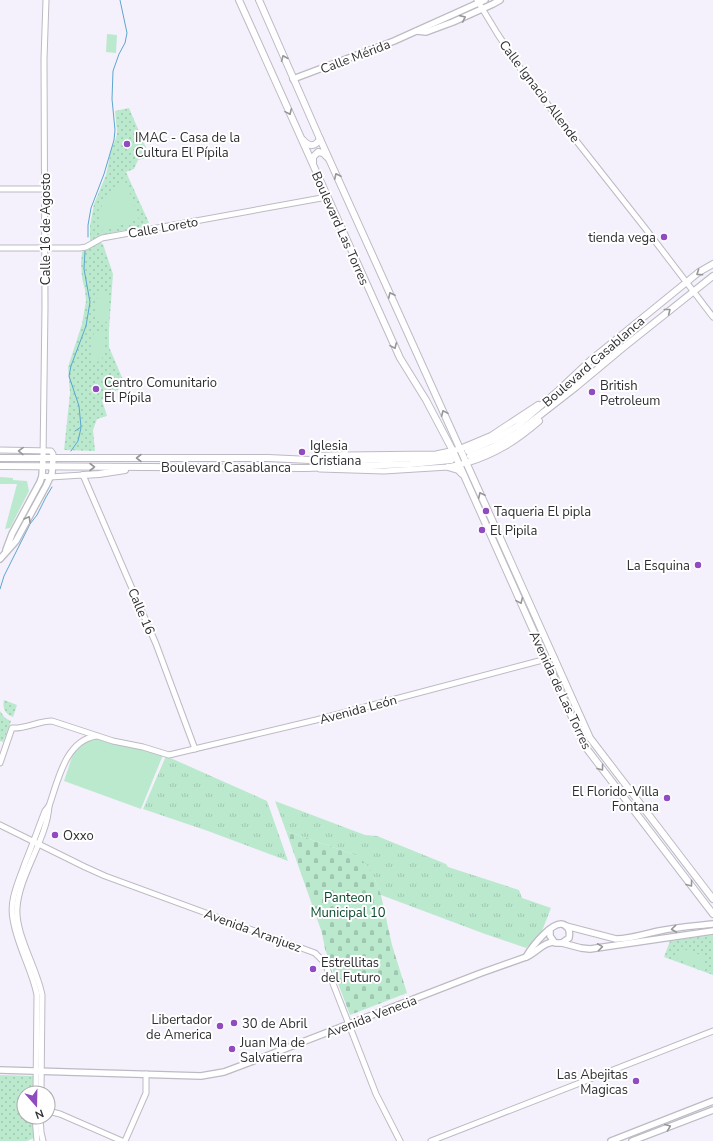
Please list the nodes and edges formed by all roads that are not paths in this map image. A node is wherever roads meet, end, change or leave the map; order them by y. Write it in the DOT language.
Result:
graph roads {
  1 [pos="46,0"];
  2 [pos="239,0"];
  3 [pos="259,0"];
  4 [pos="485,0"];
  5 [pos="500,0"];
  6 [pos="478,1"];
  7 [pos="482,9"];
  8 [pos="425,30"];
  9 [pos="294,79"];
  10 [pos="300,136"];
  11 [pos="320,139"];
  12 [pos="330,161"];
  13 [pos="314,167"];
  14 [pos="0,189"];
  15 [pos="45,189"];
  16 [pos="327,197"];
  17 [pos="0,248"];
  18 [pos="45,248"];
  19 [pos="713,264"];
  20 [pos="713,276"];
  21 [pos="686,282"];
  22 [pos="693,291"];
  23 [pos="713,317"];
  24 [pos="546,401"];
  25 [pos="552,407"];
  26 [pos="460,449"];
  27 [pos="0,450"];
  28 [pos="43,451"];
  29 [pos="346,455"];
  30 [pos="451,455"];
  31 [pos="0,458"];
  32 [pos="43,458"];
  33 [pos="53,458"];
  34 [pos="304,459"];
  35 [pos="466,463"];
  36 [pos="459,464"];
  37 [pos="0,466"];
  38 [pos="43,467"];
  39 [pos="53,467"];
  40 [pos="136,467"];
  41 [pos="448,467"];
  42 [pos="307,468"];
  43 [pos="83,475"];
  44 [pos="42,476"];
  45 [pos="464,476"];
  46 [pos="50,477"];
  47 [pos="6,551"];
  48 [pos="0,559"];
  49 [pos="554,657"];
  50 [pos="545,658"];
  51 [pos="97,736"];
  52 [pos="194,749"];
  53 [pos="0,763"];
  54 [pos="0,825"];
  55 [pos="36,842"];
  56 [pos="713,899"];
  57 [pos="713,914"];
  58 [pos="713,924"];
  59 [pos="566,926"];
  60 [pos="550,929"];
  61 [pos="713,932"];
  62 [pos="553,942"];
  63 [pos="562,944"];
  64 [pos="526,957"];
  65 [pos="349,1024"];
  66 [pos="713,1031"];
  67 [pos="0,1070"];
  68 [pos="39,1071"];
  69 [pos="146,1074"];
  70 [pos="37,1085"];
  71 [pos="40,1085"];
  72 [pos="713,1101"];
  73 [pos="713,1110"];
  74 [pos="56,1113"];
  75 [pos="36,1125"];
  76 [pos="41,1125"];
  77 [pos="37,1141"];
  78 [pos="43,1141"];
  79 [pos="122,1141"];
  80 [pos="125,1141"];
  81 [pos="400,1141"];
  82 [pos="430,1141"];
  83 [pos="611,1141"];
  84 [pos="632,1141"];
  1 -- 15 [label="street, Calle 16 de Agosto"];
  2 -- 10 [label="main road, Boulevard Las Torres, one-way"];
  9 -- 3 [label="main road, Boulevard Las Torres, one-way"];
  4 -- 6 [label="main road"];
  5 -- 7 [label="main road"];
  6 -- 7 [label="street, Calle Ignacio Allende"];
  6 -- 8 [label="main road"];
  8 -- 7 [label="main road, one-way"];
  7 -- 21 [label="street, Calle Ignacio Allende"];
  8 -- 9 [label="main road, Calle Mérida"];
  9 -- 11 [label="main road, Boulevard Las Torres"];
  10 -- 11 [label="main road"];
  10 -- 13 [label="main road, Boulevard Las Torres"];
  11 -- 12 [label="main road, Boulevard Las Torres"];
  12 -- 13 [label="main road"];
  26 -- 12 [label="main road, Boulevard Las Torres, one-way"];
  13 -- 16 [label="main road, Boulevard Las Torres"];
  14 -- 15 [label="street"];
  15 -- 18 [label="street, Calle 16 de Agosto"];
  16 -- 18 [label="street, Calle Loreto"];
  16 -- 30 [label="main road, Boulevard Las Torres, one-way"];
  17 -- 18 [label="street, Calle Loreto"];
  18 -- 28 [label="street, Calle 16 de Agosto"];
  19 -- 21 [label="main road, Boulevard Casablanca, one-way"];
  20 -- 22 [label="main road, Boulevard Casablanca"];
  21 -- 22 [label="street, Calle Ignacio Allende"];
  21 -- 24 [label="main road, Boulevard Casablanca"];
  22 -- 23 [label="street, Calle Ignacio Allende"];
  25 -- 22 [label="main road, Boulevard Casablanca, one-way"];
  24 -- 25 [label="main road, Boulevard Casablanca"];
  24 -- 26 [label="main road"];
  25 -- 35 [label="main road"];
  26 -- 30 [label="street"];
  26 -- 35 [label="main road, Boulevard Las Torres"];
  28 -- 27 [label="street, one-way"];
  28 -- 32 [label="street, Calle 16 de Agosto"];
  28 -- 33 [label="street"];
  29 -- 30 [label="street"];
  29 -- 34 [label="main road"];
  30 -- 34 [label="main road, Boulevard Casablanca"];
  30 -- 36 [label="main road, Boulevard Las Torres"];
  30 -- 42 [label="main road, Boulevard Casablanca"];
  31 -- 32 [label="main road, Boulevard Casablanca"];
  32 -- 33 [label="main road, Boulevard Casablanca"];
  32 -- 38 [label="main road"];
  34 -- 33 [label="main road, Boulevard Casablanca, one-way"];
  33 -- 39 [label="main road"];
  35 -- 36 [label="street"];
  49 -- 35 [label="main road, Avenida de Las Torres, one-way"];
  36 -- 41 [label="street"];
  36 -- 45 [label="main road, Avenida de Las Torres"];
  37 -- 38 [label="main road, Boulevard Casablanca"];
  38 -- 39 [label="main road, Boulevard Casablanca"];
  38 -- 44 [label="main road"];
  39 -- 40 [label="main road, Boulevard Casablanca, one-way"];
  39 -- 46 [label="main road"];
  40 -- 42 [label="main road, Boulevard Casablanca"];
  40 -- 43 [label="main road"];
  41 -- 42 [label="street"];
  41 -- 45 [label="main road"];
  43 -- 46 [label="street"];
  43 -- 52 [label="street, Calle 16"];
  44 -- 46 [label="street"];
  44 -- 47 [label="main road"];
  45 -- 50 [label="main road, Avenida de Las Torres, one-way"];
  47 -- 46 [label="main road, one-way"];
  47 -- 48 [label="main road"];
  49 -- 50 [label="street, Avenida León"];
  49 -- 56 [label="main road, Avenida de Las Torres"];
  50 -- 52 [label="street, Avenida León"];
  50 -- 57 [label="main road, Avenida de Las Torres, one-way"];
  51 -- 52 [label="street, Avenida León"];
  51 -- 53 [label="street, Avenida León"];
  51 -- 55 [label="street"];
  54 -- 55 [label="street, Avenida Aranjuez"];
  55 -- 65 [label="street, Avenida Aranjuez"];
  55 -- 68 [label="street"];
  58 -- 59 [label="main road, one-way"];
  59 -- 60 [label="main road"];
  59 -- 63 [label="main road"];
  60 -- 62 [label="main road"];
  60 -- 64 [label="main road"];
  63 -- 61 [label="main road, one-way"];
  62 -- 63 [label="main road"];
  62 -- 64 [label="main road, Avenida Venecia"];
  64 -- 65 [label="main road, Avenida Venecia"];
  65 -- 69 [label="main road, Avenida Venecia"];
  65 -- 81 [label="street, Avenida Aranjuez"];
  66 -- 82 [label="street"];
  67 -- 68 [label="main road, Avenida Venecia"];
  68 -- 69 [label="main road, Avenida Venecia"];
  68 -- 70 [label="street"];
  68 -- 71 [label="street"];
  69 -- 80 [label="street"];
  72 -- 83 [label="main road"];
  84 -- 73 [label="main road, one-way"];
  74 -- 79 [label="street"];
  75 -- 77 [label="street"];
  76 -- 78 [label="street"];
}
